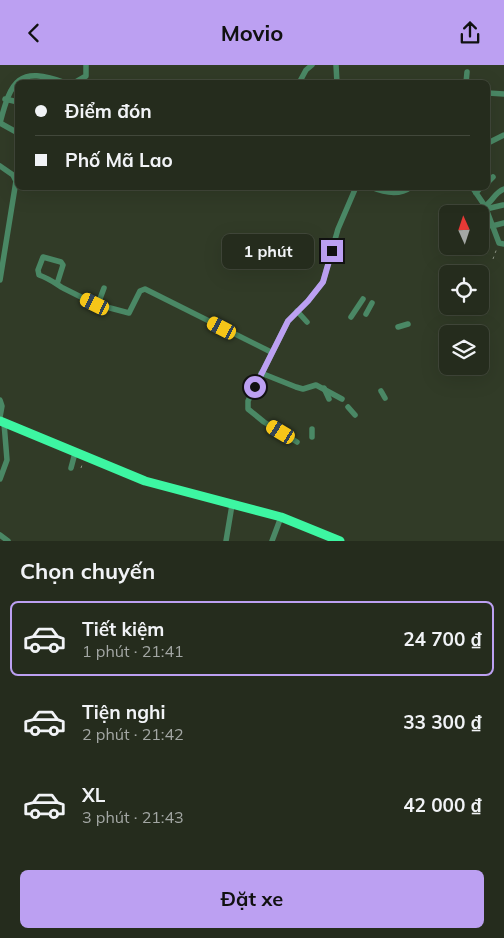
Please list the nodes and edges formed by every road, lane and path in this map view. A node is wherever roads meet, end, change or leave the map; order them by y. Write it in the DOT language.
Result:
graph roads {
  1 [pos="86,65"];
  2 [pos="312,65"];
  3 [pos="336,65"];
  4 [pos="466,73"];
  5 [pos="17,80"];
  6 [pos="62,80"];
  7 [pos="79,80"];
  8 [pos="300,80"];
  9 [pos="337,80"];
  10 [pos="466,80"];
  11 [pos="15,81"];
  12 [pos="504,93"];
  13 [pos="490,95"];
  14 [pos="5,99"];
  15 [pos="15,101"];
  16 [pos="0,123"];
  17 [pos="15,131"];
  18 [pos="504,135"];
  19 [pos="490,142"];
  20 [pos="0,166"];
  21 [pos="493,177"];
  22 [pos="15,179"];
  23 [pos="490,180"];
  24 [pos="15,187"];
  25 [pos="504,189"];
  26 [pos="355,190"];
  27 [pos="392,190"];
  28 [pos="407,190"];
  29 [pos="474,190"];
  30 [pos="484,205"];
  31 [pos="488,205"];
  32 [pos="503,205"];
  33 [pos="489,207"];
  34 [pos="489,218"];
  35 [pos="504,223"];
  36 [pos="492,227"];
  37 [pos="501,243"];
  38 [pos="493,259"];
  39 [pos="0,280"];
  40 [pos="57,284"];
  41 [pos="104,289"];
  42 [pos="363,299"];
  43 [pos="372,303"];
  44 [pos="98,305"];
  45 [pos="297,311"];
  46 [pos="346,311"];
  47 [pos="366,314"];
  48 [pos="306,322"];
  49 [pos="408,324"];
  50 [pos="398,327"];
  51 [pos="271,353"];
  52 [pos="262,373"];
  53 [pos="324,389"];
  54 [pos="380,391"];
  55 [pos="385,398"];
  56 [pos="329,399"];
  57 [pos="342,399"];
  58 [pos="0,400"];
  59 [pos="348,407"];
  60 [pos="354,415"];
  61 [pos="1,420"];
  62 [pos="312,429"];
  63 [pos="312,437"];
  64 [pos="297,442"];
  65 [pos="75,453"];
  66 [pos="71,468"];
  67 [pos="1,475"];
  68 [pos="232,505"];
  69 [pos="282,517"];
  70 [pos="0,535"];
  71 [pos="8,541"];
  72 [pos="226,541"];
  73 [pos="272,541"];
  74 [pos="340,541"];
  1 -- 7 [label="street"];
  2 -- 8 [label="street"];
  3 -- 9 [label="street"];
  4 -- 10 [label="street"];
  5 -- 6 [label="street"];
  11 -- 14 [label="street"];
  12 -- 13 [label="street"];
  14 -- 15 [label="street"];
  14 -- 16 [label="street"];
  16 -- 17 [label="street"];
  18 -- 19 [label="street"];
  20 -- 22 [label="street"];
  21 -- 23 [label="street"];
  24 -- 39 [label="street"];
  25 -- 31 [label="street"];
  26 -- 45 [label="street"];
  27 -- 28 [label="street"];
  29 -- 30 [label="street"];
  32 -- 33 [label="street"];
  34 -- 36 [label="street"];
  35 -- 36 [label="street"];
  36 -- 37 [label="street"];
  37 -- 38 [label="path"];
  40 -- 40 [label="street"];
  40 -- 44 [label="street"];
  41 -- 44 [label="street"];
  42 -- 46 [label="street"];
  43 -- 47 [label="street"];
  44 -- 51 [label="street"];
  45 -- 48 [label="street"];
  45 -- 51 [label="street"];
  49 -- 50 [label="street"];
  51 -- 52 [label="street"];
  52 -- 53 [label="street"];
  52 -- 64 [label="street"];
  53 -- 56 [label="street"];
  53 -- 57 [label="street"];
  54 -- 55 [label="street"];
  58 -- 61 [label="street"];
  59 -- 60 [label="street"];
  61 -- 65 [label="highway"];
  61 -- 67 [label="street"];
  62 -- 63 [label="street"];
  65 -- 66 [label="street"];
  65 -- 68 [label="highway"];
  68 -- 69 [label="highway"];
  68 -- 72 [label="street"];
  69 -- 73 [label="street"];
  69 -- 74 [label="highway"];
  70 -- 71 [label="street"];
}
